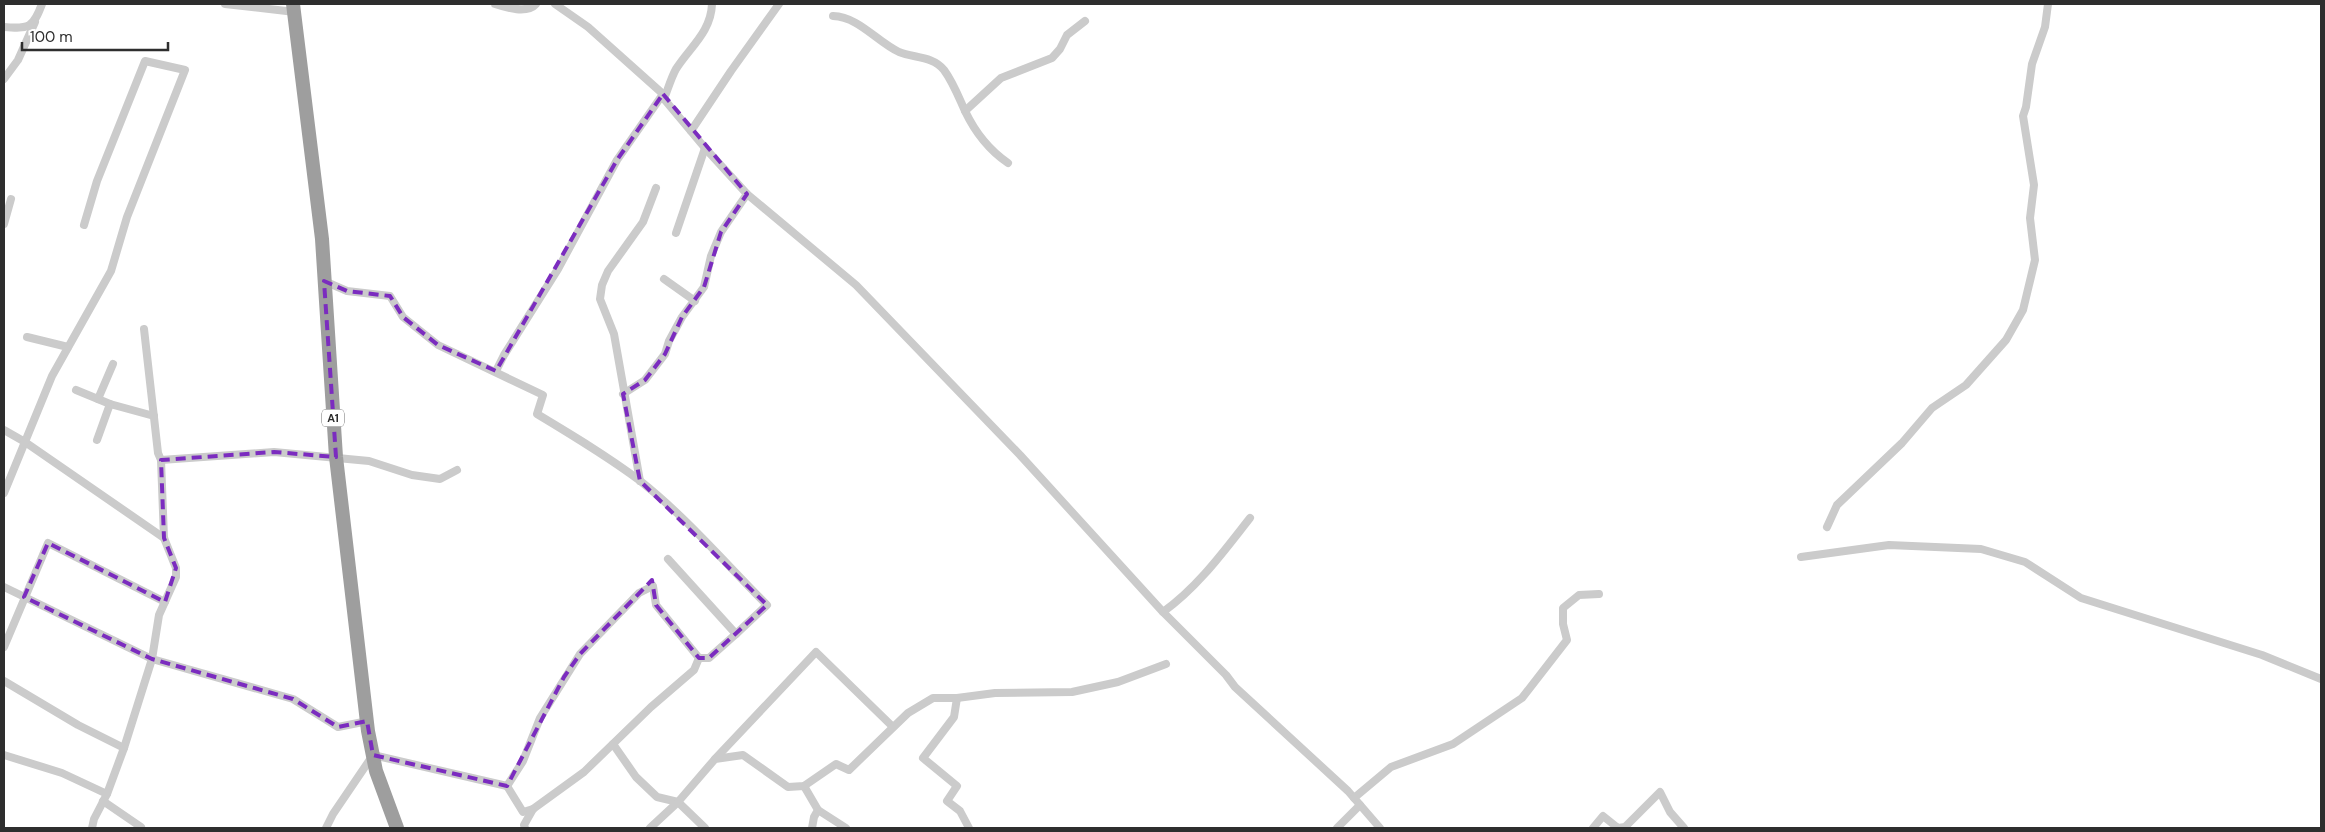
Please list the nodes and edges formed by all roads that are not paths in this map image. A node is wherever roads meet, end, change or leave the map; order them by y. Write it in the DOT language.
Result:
graph roads {
  1 [pos="42,4"];
  2 [pos="225,4"];
  3 [pos="495,4"];
  4 [pos="536,4"];
  5 [pos="555,4"];
  6 [pos="712,4"];
  7 [pos="779,4"];
  8 [pos="2048,4"];
  9 [pos="294,8"];
  10 [pos="833,16"];
  11 [pos="1085,21"];
  12 [pos="36,22"];
  13 [pos="4,27"];
  14 [pos="4,79"];
  15 [pos="663,97"];
  16 [pos="966,111"];
  17 [pos="691,131"];
  18 [pos="704,148"];
  19 [pos="1008,163"];
  20 [pos="656,188"];
  21 [pos="747,194"];
  22 [pos="11,199"];
  23 [pos="4,224"];
  24 [pos="84,225"];
  25 [pos="676,233"];
  26 [pos="664,280"];
  27 [pos="324,281"];
  28 [pos="695,301"];
  29 [pos="144,329"];
  30 [pos="27,337"];
  31 [pos="68,347"];
  32 [pos="113,364"];
  33 [pos="496,371"];
  34 [pos="76,390"];
  35 [pos="623,394"];
  36 [pos="98,399"];
  37 [pos="110,404"];
  38 [pos="154,416"];
  39 [pos="4,430"];
  40 [pos="97,440"];
  41 [pos="25,442"];
  42 [pos="336,457"];
  43 [pos="160,460"];
  44 [pos="458,470"];
  45 [pos="640,481"];
  46 [pos="4,492"];
  47 [pos="1250,518"];
  48 [pos="1827,527"];
  49 [pos="164,538"];
  50 [pos="1801,557"];
  51 [pos="668,559"];
  52 [pos="4,587"];
  53 [pos="1599,594"];
  54 [pos="24,597"];
  55 [pos="165,602"];
  56 [pos="1163,612"];
  57 [pos="736,634"];
  58 [pos="4,647"];
  59 [pos="699,658"];
  60 [pos="152,659"];
  61 [pos="1166,664"];
  62 [pos="2321,679"];
  63 [pos="4,681"];
  64 [pos="957,698"];
  65 [pos="368,721"];
  66 [pos="893,727"];
  67 [pos="613,744"];
  68 [pos="124,748"];
  69 [pos="373,754"];
  70 [pos="4,755"];
  71 [pos="715,759"];
  72 [pos="507,786"];
  73 [pos="804,786"];
  74 [pos="105,798"];
  75 [pos="1357,801"];
  76 [pos="678,802"];
  77 [pos="533,809"];
  78 [pos="818,810"];
  79 [pos="92,828"];
  80 [pos="140,828"];
  81 [pos="326,828"];
  82 [pos="397,828"];
  83 [pos="525,828"];
  84 [pos="650,828"];
  85 [pos="705,828"];
  86 [pos="812,828"];
  87 [pos="846,828"];
  88 [pos="969,828"];
  89 [pos="1337,828"];
  90 [pos="1380,828"];
  91 [pos="1593,828"];
  92 [pos="1684,828"];
  1 -- 12 [label="street"];
  2 -- 9 [label="street"];
  3 -- 4 [label="street"];
  5 -- 15 [label="street"];
  6 -- 15 [label="street"];
  7 -- 17 [label="street"];
  8 -- 48 [label="street"];
  9 -- 27 [label="highway, A1"];
  10 -- 16 [label="street"];
  11 -- 16 [label="street"];
  12 -- 13 [label="street"];
  12 -- 14 [label="street"];
  15 -- 17 [label="street"];
  15 -- 33 [label="street"];
  16 -- 19 [label="street"];
  17 -- 18 [label="street"];
  18 -- 21 [label="street"];
  18 -- 25 [label="street"];
  20 -- 35 [label="street"];
  21 -- 28 [label="street"];
  21 -- 56 [label="street"];
  22 -- 23 [label="street"];
  24 -- 31 [label="street"];
  26 -- 28 [label="street"];
  27 -- 33 [label="street"];
  27 -- 42 [label="highway, A1"];
  28 -- 35 [label="street"];
  29 -- 38 [label="street"];
  30 -- 31 [label="street"];
  31 -- 41 [label="street"];
  32 -- 36 [label="street"];
  33 -- 45 [label="street"];
  34 -- 36 [label="street"];
  35 -- 45 [label="street"];
  36 -- 37 [label="street"];
  37 -- 38 [label="street"];
  37 -- 40 [label="street"];
  38 -- 43 [label="street"];
  39 -- 41 [label="street"];
  41 -- 46 [label="street"];
  41 -- 49 [label="street"];
  42 -- 43 [label="street"];
  42 -- 44 [label="street"];
  42 -- 65 [label="highway, A1"];
  43 -- 49 [label="street"];
  45 -- 57 [label="street"];
  47 -- 56 [label="street"];
  49 -- 55 [label="street"];
  50 -- 62 [label="street"];
  51 -- 57 [label="street"];
  52 -- 54 [label="street"];
  53 -- 75 [label="street"];
  54 -- 55 [label="street"];
  54 -- 58 [label="street"];
  54 -- 60 [label="street"];
  55 -- 60 [label="street"];
  56 -- 75 [label="street"];
  57 -- 59 [label="street"];
  59 -- 67 [label="street"];
  59 -- 72 [label="street"];
  60 -- 65 [label="street"];
  60 -- 68 [label="street"];
  61 -- 64 [label="street"];
  63 -- 68 [label="street"];
  64 -- 66 [label="street"];
  64 -- 88 [label="street"];
  65 -- 69 [label="highway, A1"];
  66 -- 71 [label="street"];
  66 -- 73 [label="street"];
  67 -- 76 [label="street"];
  67 -- 77 [label="street"];
  68 -- 74 [label="street"];
  69 -- 72 [label="street"];
  69 -- 81 [label="street"];
  69 -- 82 [label="highway, A1"];
  70 -- 74 [label="street"];
  71 -- 73 [label="street"];
  71 -- 76 [label="street"];
  72 -- 77 [label="street"];
  73 -- 78 [label="street"];
  74 -- 79 [label="street"];
  74 -- 80 [label="street"];
  75 -- 89 [label="street"];
  75 -- 90 [label="street"];
  76 -- 84 [label="street"];
  76 -- 85 [label="street"];
  77 -- 83 [label="street"];
  78 -- 86 [label="street"];
  78 -- 87 [label="street"];
  91 -- 92 [label="street"];
}
